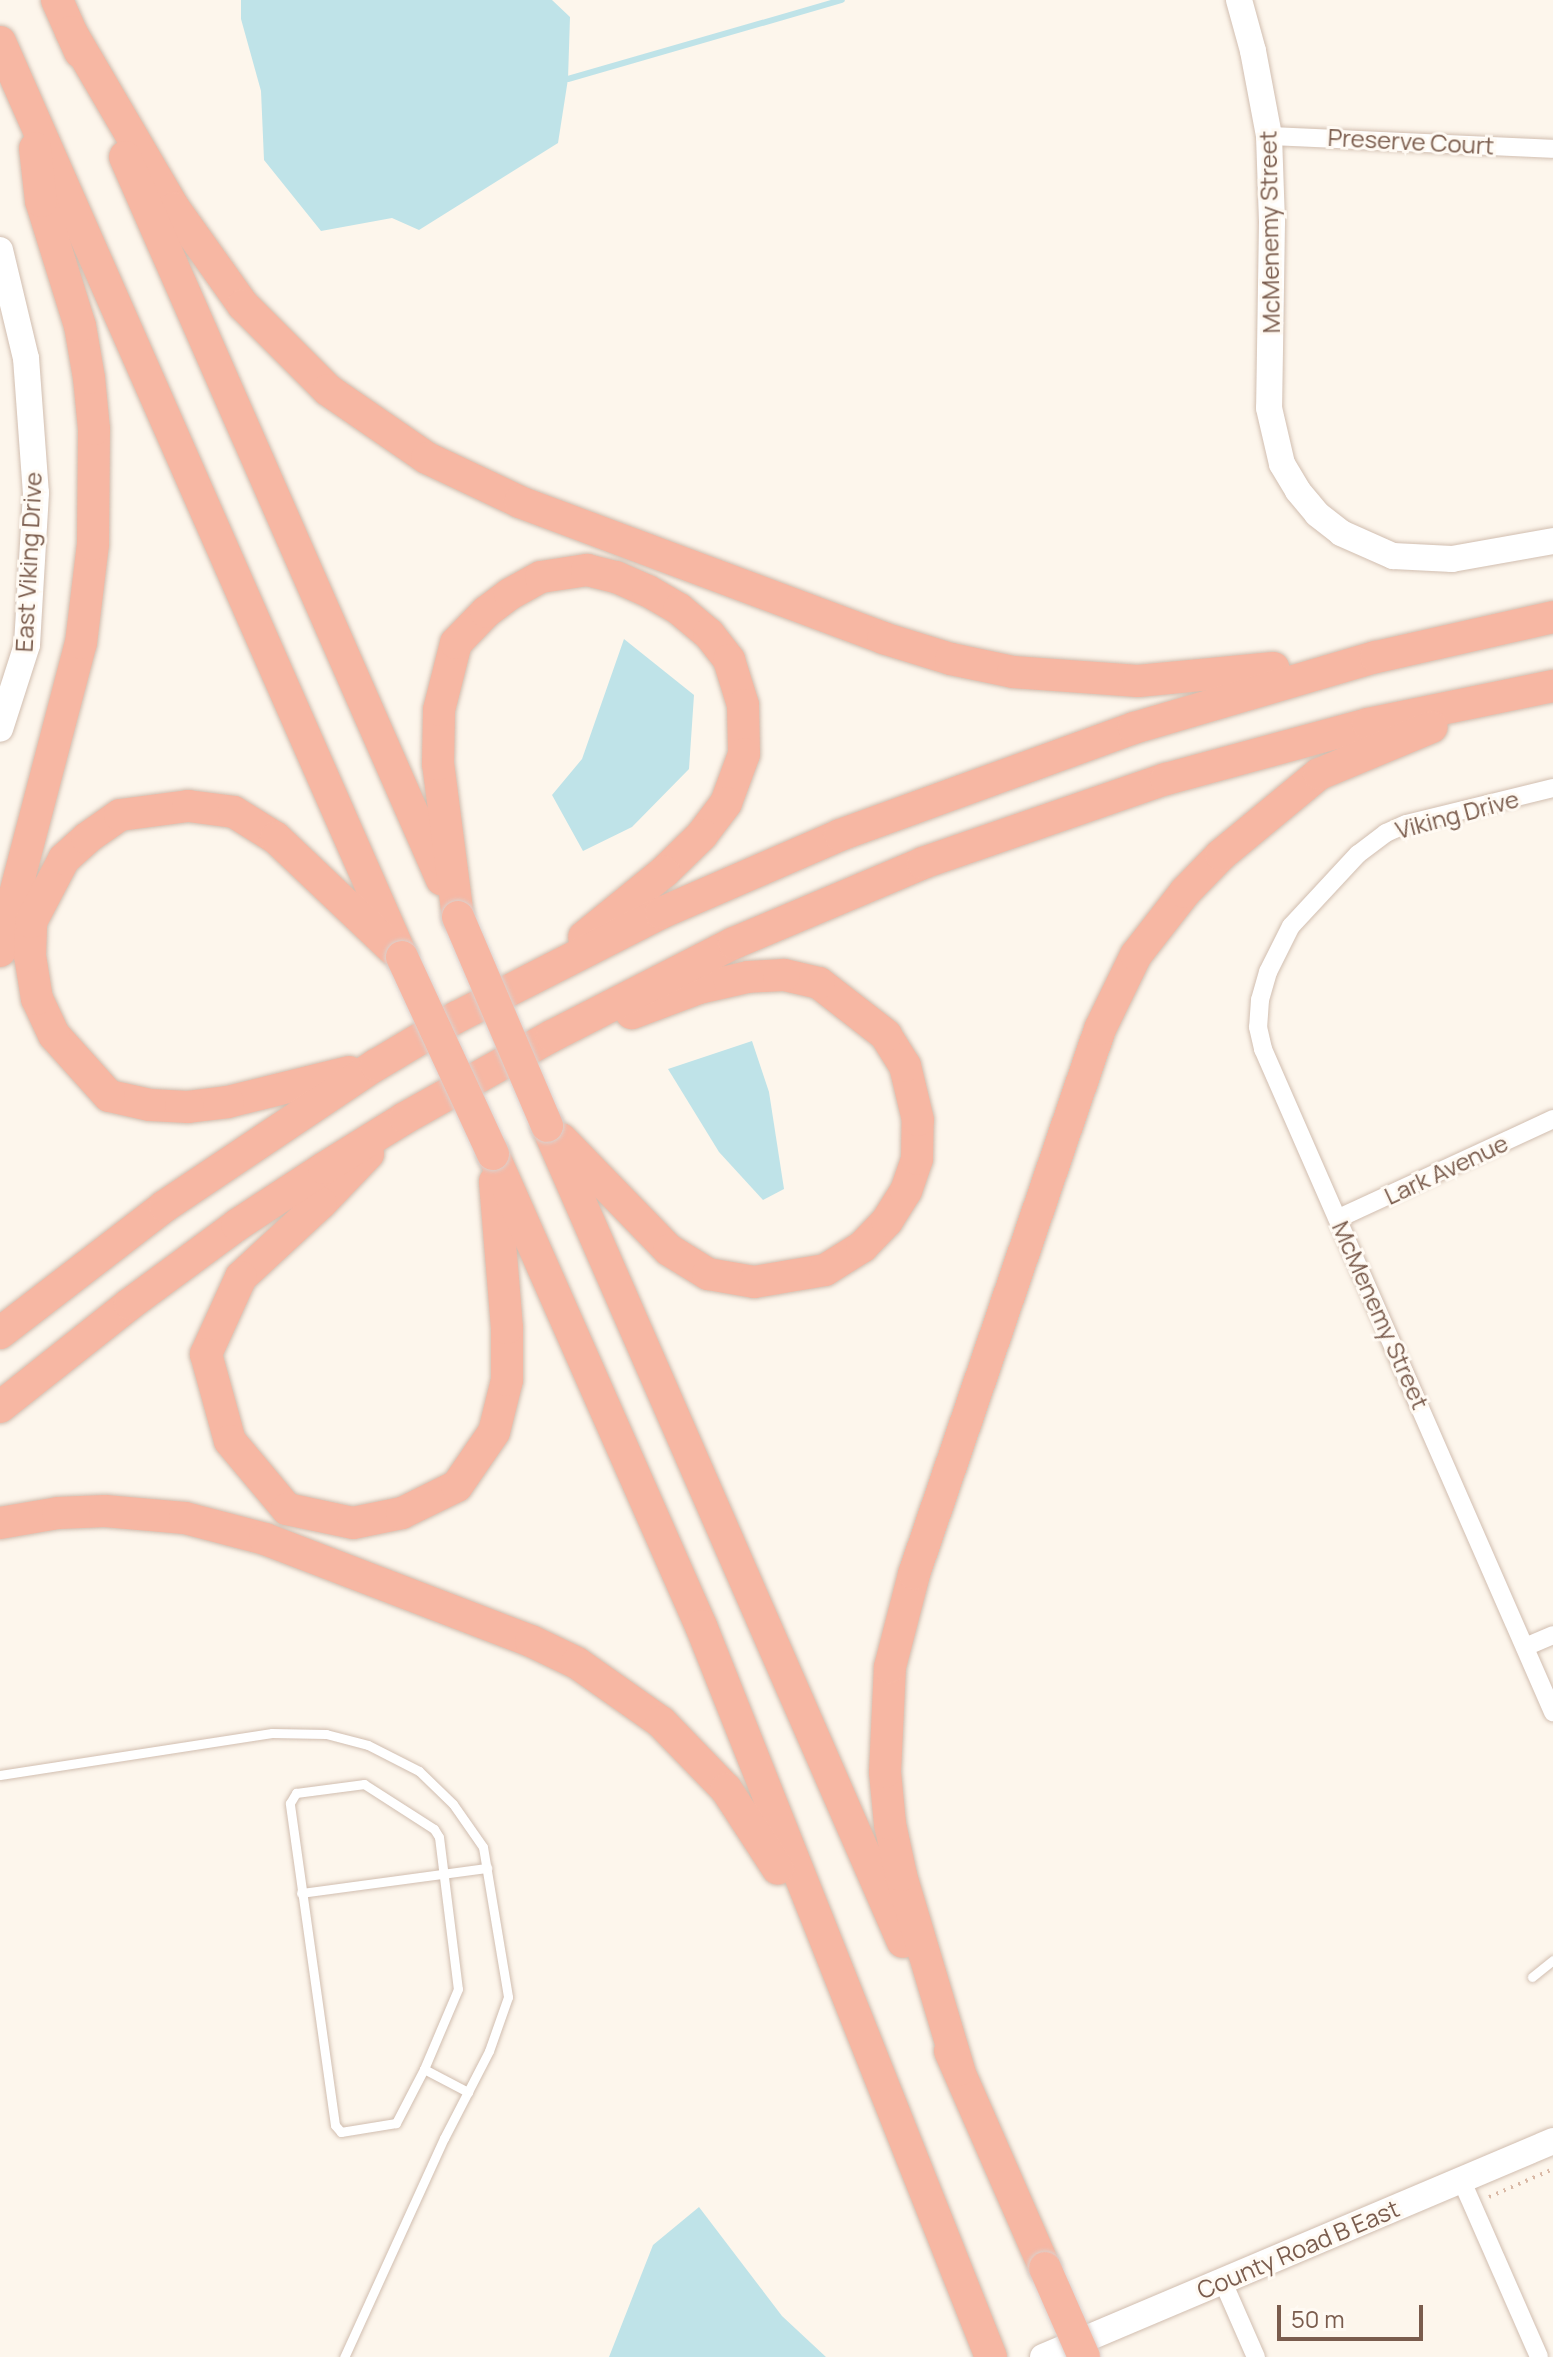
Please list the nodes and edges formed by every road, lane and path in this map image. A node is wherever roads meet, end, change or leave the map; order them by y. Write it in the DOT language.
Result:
graph roads {
  1 [pos="57,0"];
  2 [pos="1239,0"];
  3 [pos="71,32"];
  4 [pos="0,42"];
  5 [pos="31,117"];
  6 [pos="1269,136"];
  7 [pos="1553,149"];
  8 [pos="0,250"];
  9 [pos="1553,541"];
  10 [pos="1553,617"];
  11 [pos="1376,657"];
  12 [pos="1548,687"];
  13 [pos="0,729"];
  14 [pos="1553,788"];
  15 [pos="458,917"];
  16 [pos="1298,918"];
  17 [pos="0,951"];
  18 [pos="398,952"];
  19 [pos="544,971"];
  20 [pos="552,1036"];
  21 [pos="376,1065"];
  22 [pos="1553,1119"];
  23 [pos="399,1121"];
  24 [pos="551,1131"];
  25 [pos="495,1163"];
  26 [pos="1339,1218"];
  27 [pos="0,1333"];
  28 [pos="0,1407"];
  29 [pos="0,1523"];
  30 [pos="1553,1635"];
  31 [pos="1525,1647"];
  32 [pos="1553,1712"];
  33 [pos="0,1775"];
  34 [pos="487,1868"];
  35 [pos="444,1875"];
  36 [pos="301,1893"];
  37 [pos="827,1949"];
  38 [pos="1553,1960"];
  39 [pos="1532,1977"];
  40 [pos="424,2069"];
  41 [pos="959,2070"];
  42 [pos="468,2092"];
  43 [pos="1553,2141"];
  44 [pos="1461,2179"];
  45 [pos="1223,2282"];
  46 [pos="344,2357"];
  47 [pos="991,2357"];
  48 [pos="1043,2357"];
  49 [pos="1084,2357"];
  50 [pos="1256,2357"];
  51 [pos="1539,2357"];
  1 -- 3 [label="highway"];
  2 -- 6 [label="street, McMenemy Street"];
  3 -- 11 [label="highway"];
  3 -- 15 [label="highway"];
  4 -- 5 [label="highway"];
  5 -- 17 [label="highway"];
  5 -- 18 [label="highway"];
  6 -- 7 [label="street, Preserve Court"];
  6 -- 9 [label="street, McMenemy Street"];
  8 -- 13 [label="street, East Viking Drive"];
  10 -- 11 [label="highway"];
  11 -- 19 [label="highway"];
  12 -- 20 [label="highway"];
  12 -- 41 [label="highway"];
  14 -- 16 [label="street, Viking Drive"];
  15 -- 19 [label="highway"];
  15 -- 24 [label="highway, bridge"];
  16 -- 26 [label="street, McMenemy Street"];
  18 -- 21 [label="highway"];
  18 -- 25 [label="highway, bridge"];
  19 -- 21 [label="highway"];
  20 -- 23 [label="highway"];
  20 -- 24 [label="highway"];
  21 -- 27 [label="highway"];
  22 -- 26 [label="street, Lark Avenue"];
  23 -- 25 [label="highway"];
  23 -- 28 [label="highway"];
  24 -- 41 [label="highway"];
  25 -- 37 [label="highway"];
  26 -- 31 [label="street, McMenemy Street"];
  29 -- 37 [label="highway"];
  30 -- 31 [label="street"];
  31 -- 32 [label="street, McMenemy Street"];
  33 -- 34 [label="lane"];
  34 -- 35 [label="lane"];
  34 -- 42 [label="lane"];
  35 -- 36 [label="lane"];
  35 -- 36 [label="lane"];
  35 -- 40 [label="lane"];
  36 -- 40 [label="lane"];
  37 -- 47 [label="highway"];
  38 -- 39 [label="lane"];
  40 -- 42 [label="lane"];
  41 -- 49 [label="highway, bridge"];
  42 -- 46 [label="lane"];
  43 -- 44 [label="street, County Road B East"];
  44 -- 45 [label="street, County Road B East"];
  44 -- 51 [label="street"];
  45 -- 48 [label="street, County Road B East"];
  45 -- 50 [label="street"];
}
